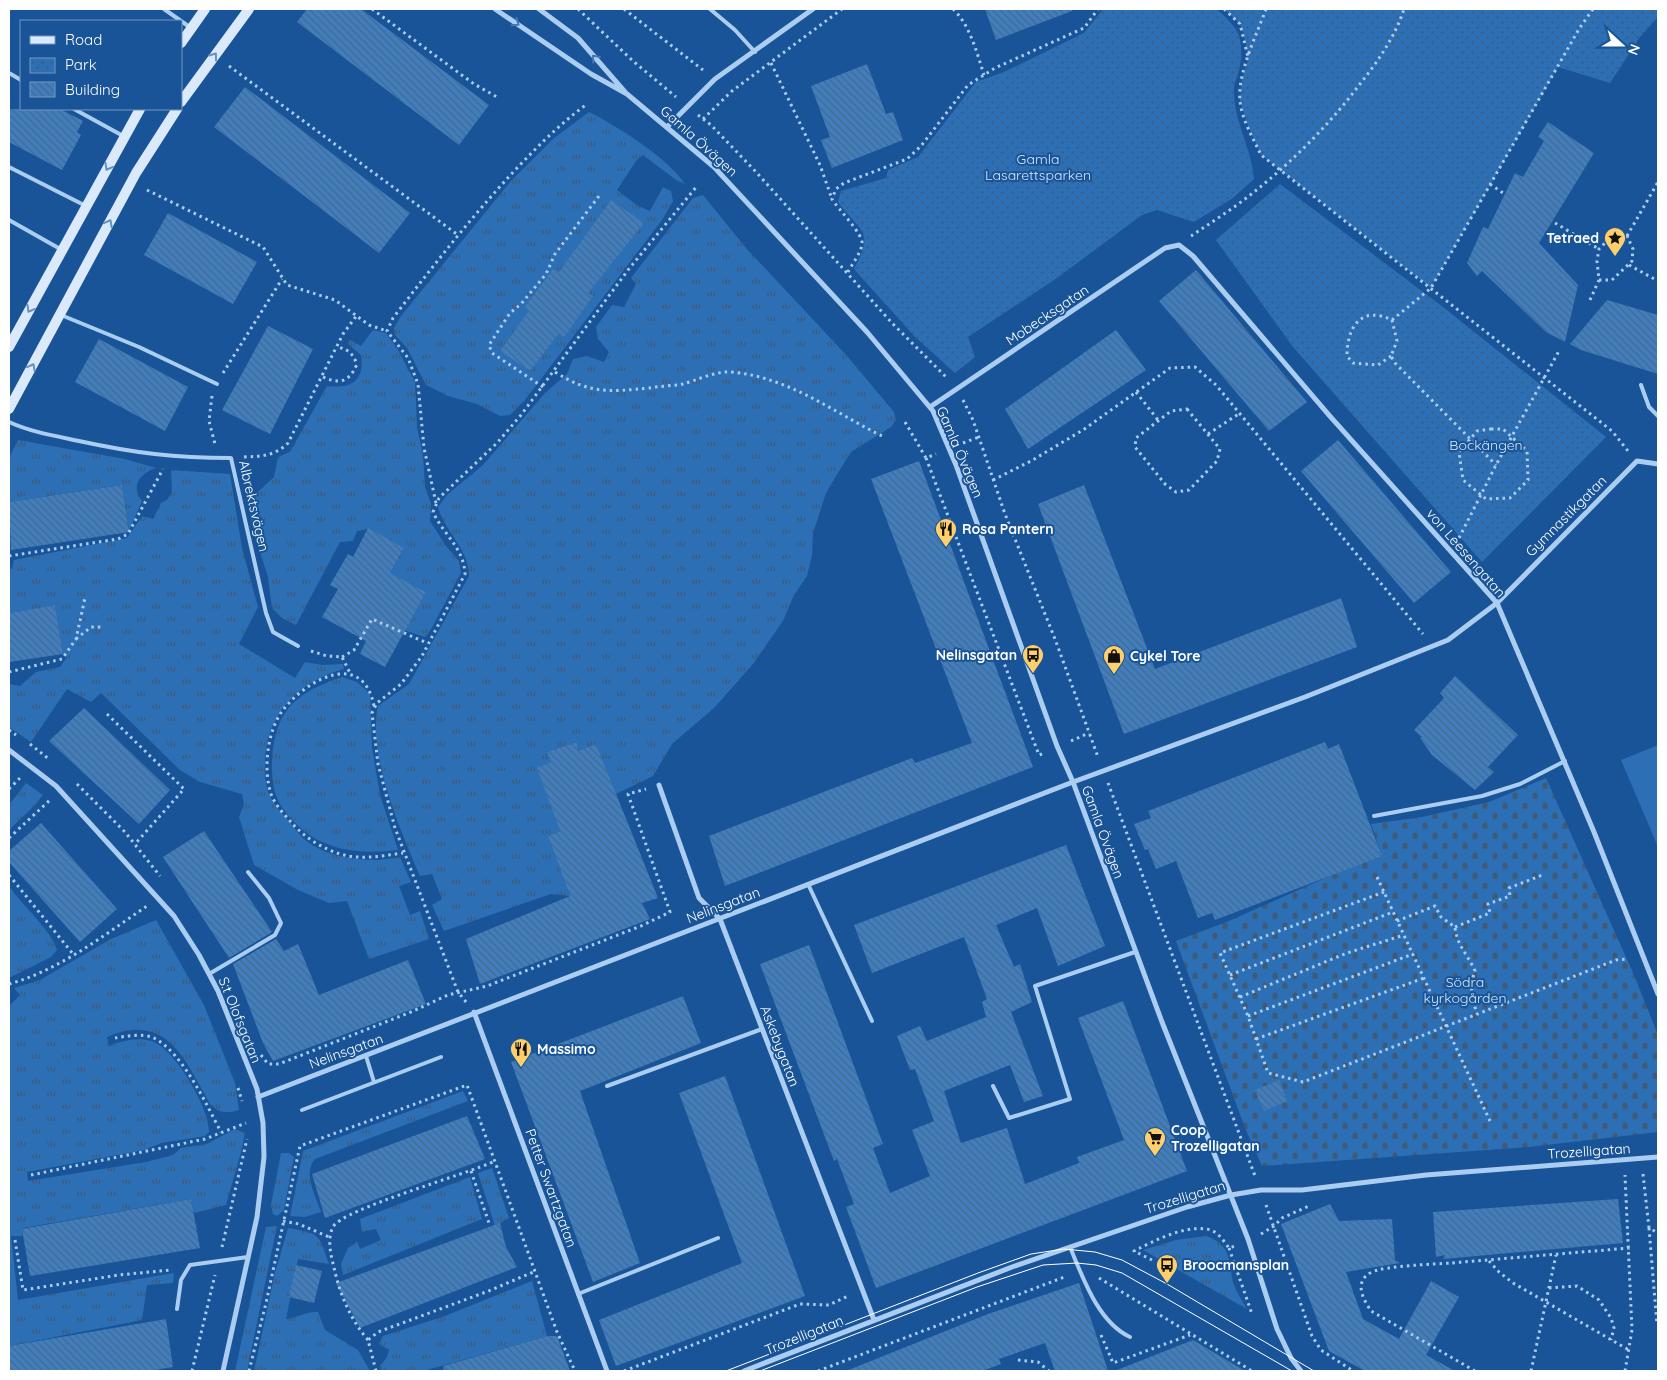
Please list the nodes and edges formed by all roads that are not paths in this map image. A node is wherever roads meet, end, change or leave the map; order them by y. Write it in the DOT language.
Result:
graph roads {
  1 [pos="164,9"];
  2 [pos="205,9"];
  3 [pos="249,9"];
  4 [pos="495,9"];
  5 [pos="539,9"];
  6 [pos="710,9"];
  7 [pos="814,9"];
  8 [pos="180,20"];
  9 [pos="182,22"];
  10 [pos="191,28"];
  11 [pos="182,42"];
  12 [pos="755,52"];
  13 [pos="9,73"];
  14 [pos="20,79"];
  15 [pos="628,94"];
  16 [pos="182,101"];
  17 [pos="76,110"];
  18 [pos="139,110"];
  19 [pos="176,110"];
  20 [pos="668,126"];
  21 [pos="125,136"];
  22 [pos="9,167"];
  23 [pos="86,206"];
  24 [pos="9,220"];
  25 [pos="1179,246"];
  26 [pos="62,250"];
  27 [pos="60,315"];
  28 [pos="9,347"];
  29 [pos="216,384"];
  30 [pos="1641,385"];
  31 [pos="930,407"];
  32 [pos="9,410"];
  33 [pos="1658,416"];
  34 [pos="9,422"];
  35 [pos="1658,464"];
  36 [pos="1497,603"];
  37 [pos="298,646"];
  38 [pos="9,750"];
  39 [pos="1565,761"];
  40 [pos="1073,782"];
  41 [pos="658,785"];
  42 [pos="1374,816"];
  43 [pos="248,872"];
  44 [pos="808,884"];
  45 [pos="720,920"];
  46 [pos="1135,952"];
  47 [pos="209,974"];
  48 [pos="1658,994"];
  49 [pos="474,1012"];
  50 [pos="872,1021"];
  51 [pos="762,1029"];
  52 [pos="366,1056"];
  53 [pos="441,1057"];
  54 [pos="374,1082"];
  55 [pos="607,1086"];
  56 [pos="993,1086"];
  57 [pos="258,1097"];
  58 [pos="302,1110"];
  59 [pos="1658,1157"];
  60 [pos="1231,1194"];
  61 [pos="718,1238"];
  62 [pos="1070,1247"];
  63 [pos="248,1258"];
  64 [pos="578,1294"];
  65 [pos="177,1309"];
  66 [pos="874,1320"];
  67 [pos="1130,1337"];
  68 [pos="223,1371"];
  69 [pos="607,1371"];
  70 [pos="744,1371"];
  71 [pos="1302,1371"];
  1 -- 8 [label="lane"];
  2 -- 10 [label="main road"];
  16 -- 3 [label="main road, one-way"];
  4 -- 15 [label="street, Gamla Övägen, one-way"];
  15 -- 5 [label="street, Gamla Övägen, one-way"];
  6 -- 12 [label="lane"];
  7 -- 12 [label="street"];
  9 -- 10 [label="lane"];
  10 -- 11 [label="main road"];
  12 -- 20 [label="street"];
  13 -- 14 [label="lane"];
  15 -- 20 [label="street, Gamla Övägen"];
  17 -- 21 [label="lane"];
  18 -- 21 [label="main road"];
  27 -- 19 [label="main road, one-way"];
  20 -- 31 [label="street, Gamla Övägen"];
  21 -- 23 [label="main road, one-way"];
  22 -- 23 [label="lane"];
  23 -- 26 [label="main road"];
  24 -- 26 [label="lane"];
  25 -- 31 [label="street, Mobecksgatan"];
  25 -- 36 [label="street, von Leesengatan"];
  26 -- 28 [label="main road, one-way"];
  27 -- 29 [label="lane"];
  32 -- 27 [label="main road, one-way"];
  30 -- 33 [label="lane"];
  31 -- 40 [label="street, Gamla Övägen"];
  34 -- 37 [label="lane, Albrektsvägen"];
  35 -- 36 [label="street, Gymnastikgatan"];
  36 -- 39 [label="street, von Leesengatan"];
  36 -- 40 [label="street, Nelinsgatan"];
  38 -- 47 [label="street, S:t Olofsgatan"];
  39 -- 42 [label="lane"];
  39 -- 48 [label="street, von Leesengatan"];
  40 -- 44 [label="street, Nelinsgatan"];
  40 -- 46 [label="street, Gamla Övägen"];
  41 -- 45 [label="street, Askebygatan"];
  43 -- 47 [label="lane"];
  44 -- 45 [label="street, Nelinsgatan"];
  44 -- 50 [label="lane"];
  45 -- 49 [label="street, Nelinsgatan"];
  45 -- 51 [label="street, Askebygatan"];
  46 -- 56 [label="lane"];
  46 -- 60 [label="street, Gamla Övägen"];
  47 -- 57 [label="street, S:t Olofsgatan"];
  49 -- 52 [label="street, Nelinsgatan"];
  49 -- 64 [label="street, Petter Swartzgatan"];
  51 -- 55 [label="lane"];
  51 -- 66 [label="street, Askebygatan"];
  52 -- 54 [label="lane"];
  52 -- 57 [label="street, Nelinsgatan"];
  53 -- 54 [label="lane"];
  54 -- 58 [label="lane"];
  57 -- 63 [label="street, S:t Olofsgatan"];
  59 -- 60 [label="street, Trozelligatan"];
  60 -- 62 [label="street, Trozelligatan"];
  60 -- 71 [label="street, Gamla Övägen"];
  61 -- 64 [label="lane"];
  62 -- 66 [label="street, Trozelligatan"];
  62 -- 67 [label="lane"];
  63 -- 65 [label="lane"];
  63 -- 68 [label="street, S:t Olofsgatan"];
  64 -- 69 [label="street, Petter Swartzgatan"];
  66 -- 70 [label="street, Trozelligatan"];
}
